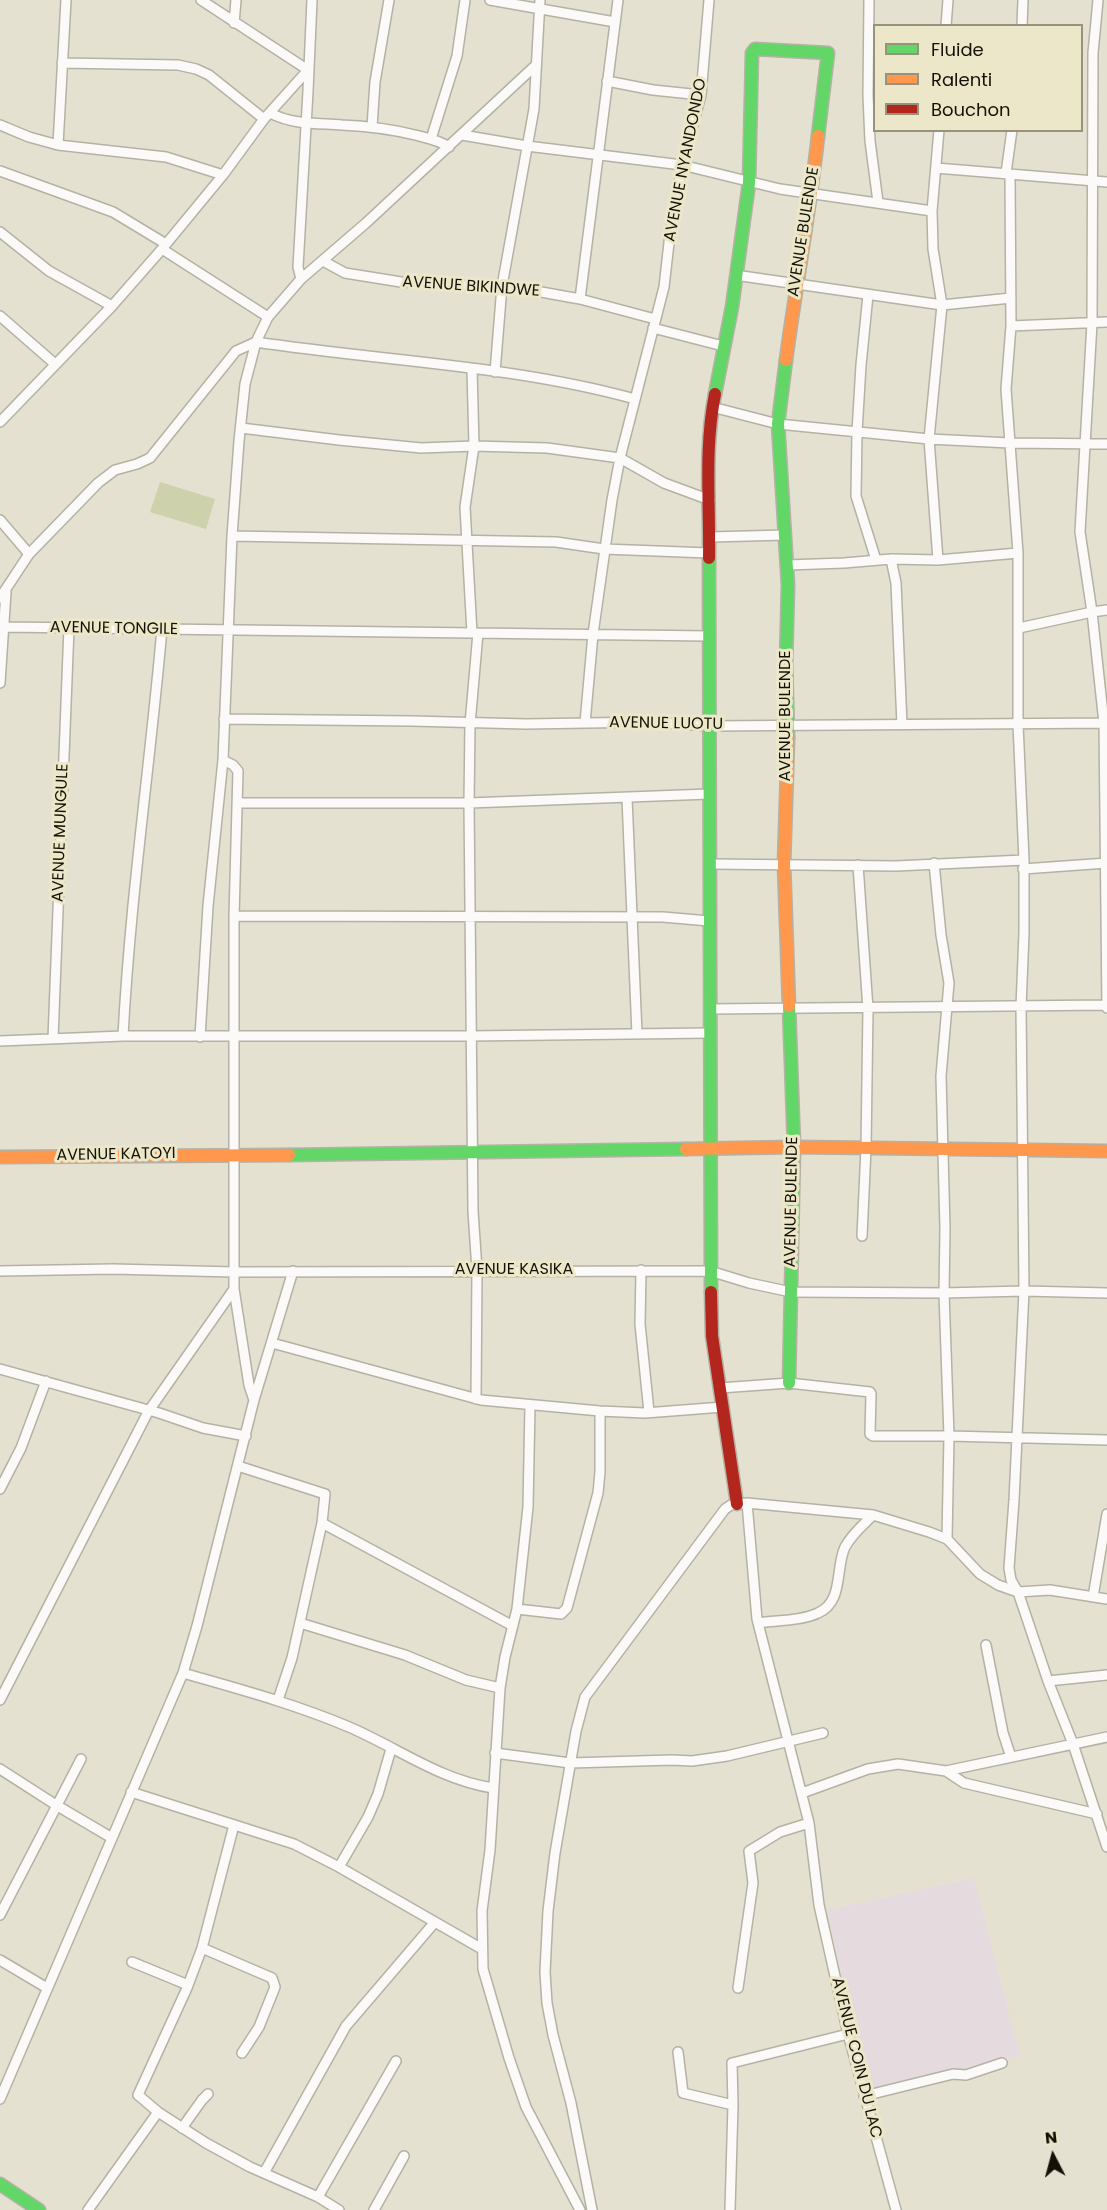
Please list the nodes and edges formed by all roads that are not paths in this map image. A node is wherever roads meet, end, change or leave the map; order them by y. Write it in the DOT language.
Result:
graph roads {
  1 [pos="66,0"];
  2 [pos="201,0"];
  3 [pos="236,0"];
  4 [pos="312,0"];
  5 [pos="389,0"];
  6 [pos="465,0"];
  7 [pos="490,0"];
  8 [pos="618,0"];
  9 [pos="709,0"];
  10 [pos="869,0"];
  11 [pos="948,0"];
  12 [pos="1023,0"];
  13 [pos="1098,0"];
  14 [pos="540,4"];
  15 [pos="615,22"];
  16 [pos="234,23"];
  17 [pos="946,24"];
  18 [pos="1022,24"];
  19 [pos="62,63"];
  20 [pos="536,64"];
  21 [pos="308,70"];
  22 [pos="607,81"];
  23 [pos="701,94"];
  24 [pos="267,116"];
  25 [pos="306,124"];
  26 [pos="0,126"];
  27 [pos="372,127"];
  28 [pos="939,132"];
  29 [pos="1012,132"];
  30 [pos="462,135"];
  31 [pos="431,139"];
  32 [pos="58,146"];
  33 [pos="527,146"];
  34 [pos="449,147"];
  35 [pos="598,154"];
  36 [pos="682,165"];
  37 [pos="936,168"];
  38 [pos="0,171"];
  39 [pos="1008,174"];
  40 [pos="223,175"];
  41 [pos="1092,182"];
  42 [pos="1107,182"];
  43 [pos="748,183"];
  44 [pos="812,195"];
  45 [pos="878,202"];
  46 [pos="932,211"];
  47 [pos="0,232"];
  48 [pos="164,246"];
  49 [pos="323,261"];
  50 [pos="735,275"];
  51 [pos="301,279"];
  52 [pos="796,283"];
  53 [pos="502,286"];
  54 [pos="868,295"];
  55 [pos="580,298"];
  56 [pos="1011,298"];
  57 [pos="942,305"];
  58 [pos="112,306"];
  59 [pos="0,316"];
  60 [pos="268,317"];
  61 [pos="1107,322"];
  62 [pos="1092,323"];
  63 [pos="654,324"];
  64 [pos="1011,326"];
  65 [pos="256,342"];
  66 [pos="723,346"];
  67 [pos="56,364"];
  68 [pos="472,369"];
  69 [pos="495,372"];
  70 [pos="635,399"];
  71 [pos="0,407"];
  72 [pos="712,407"];
  73 [pos="9,413"];
  74 [pos="0,422"];
  75 [pos="778,424"];
  76 [pos="241,428"];
  77 [pos="857,432"];
  78 [pos="929,439"];
  79 [pos="1010,443"];
  80 [pos="1086,444"];
  81 [pos="1107,444"];
  82 [pos="474,446"];
  83 [pos="620,458"];
  84 [pos="710,500"];
  85 [pos="0,520"];
  86 [pos="785,535"];
  87 [pos="232,536"];
  88 [pos="710,537"];
  89 [pos="467,539"];
  90 [pos="604,549"];
  91 [pos="709,553"];
  92 [pos="1018,553"];
  93 [pos="29,554"];
  94 [pos="891,559"];
  95 [pos="938,560"];
  96 [pos="876,561"];
  97 [pos="787,565"];
  98 [pos="3,595"];
  99 [pos="1107,610"];
  100 [pos="1092,612"];
  101 [pos="69,627"];
  102 [pos="2,628"];
  103 [pos="1019,628"];
  104 [pos="162,629"];
  105 [pos="228,632"];
  106 [pos="475,633"];
  107 [pos="593,634"];
  108 [pos="708,636"];
  109 [pos="0,683"];
  110 [pos="224,719"];
  111 [pos="585,723"];
  112 [pos="1106,723"];
  113 [pos="470,724"];
  114 [pos="788,724"];
  115 [pos="1018,724"];
  116 [pos="902,725"];
  117 [pos="709,726"];
  118 [pos="223,760"];
  119 [pos="709,794"];
  120 [pos="627,798"];
  121 [pos="469,803"];
  122 [pos="238,804"];
  123 [pos="934,863"];
  124 [pos="1106,863"];
  125 [pos="711,864"];
  126 [pos="784,864"];
  127 [pos="1024,864"];
  128 [pos="858,865"];
  129 [pos="234,916"];
  130 [pos="470,917"];
  131 [pos="632,917"];
  132 [pos="710,921"];
  133 [pos="1107,1006"];
  134 [pos="1021,1007"];
  135 [pos="948,1008"];
  136 [pos="710,1009"];
  137 [pos="868,1009"];
  138 [pos="788,1010"];
  139 [pos="709,1033"];
  140 [pos="637,1034"];
  141 [pos="123,1036"];
  142 [pos="234,1036"];
  143 [pos="470,1036"];
  144 [pos="200,1037"];
  145 [pos="53,1039"];
  146 [pos="0,1041"];
  147 [pos="711,1148"];
  148 [pos="794,1148"];
  149 [pos="866,1148"];
  150 [pos="943,1150"];
  151 [pos="1022,1150"];
  152 [pos="1107,1151"];
  153 [pos="472,1153"];
  154 [pos="233,1154"];
  155 [pos="0,1157"];
  156 [pos="862,1236"];
  157 [pos="292,1270"];
  158 [pos="477,1270"];
  159 [pos="641,1270"];
  160 [pos="0,1271"];
  161 [pos="710,1271"];
  162 [pos="234,1272"];
  163 [pos="234,1289"];
  164 [pos="1024,1291"];
  165 [pos="791,1292"];
  166 [pos="944,1293"];
  167 [pos="1107,1293"];
  168 [pos="272,1343"];
  169 [pos="0,1369"];
  170 [pos="46,1381"];
  171 [pos="789,1383"];
  172 [pos="720,1388"];
  173 [pos="476,1399"];
  174 [pos="254,1400"];
  175 [pos="530,1405"];
  176 [pos="723,1407"];
  177 [pos="600,1411"];
  178 [pos="148,1412"];
  179 [pos="649,1412"];
  180 [pos="246,1436"];
  181 [pos="949,1436"];
  182 [pos="1016,1437"];
  183 [pos="1107,1440"];
  184 [pos="238,1466"];
  185 [pos="0,1489"];
  186 [pos="742,1504"];
  187 [pos="1107,1514"];
  188 [pos="873,1515"];
  189 [pos="322,1522"];
  190 [pos="947,1539"];
  191 [pos="1018,1592"];
  192 [pos="1093,1597"];
  193 [pos="1107,1599"];
  194 [pos="517,1610"];
  195 [pos="300,1623"];
  196 [pos="758,1623"];
  197 [pos="513,1626"];
  198 [pos="986,1645"];
  199 [pos="183,1673"];
  200 [pos="1107,1676"];
  201 [pos="1048,1681"];
  202 [pos="500,1688"];
  203 [pos="278,1700"];
  204 [pos="0,1701"];
  205 [pos="823,1733"];
  206 [pos="1107,1737"];
  207 [pos="787,1742"];
  208 [pos="1073,1744"];
  209 [pos="391,1749"];
  210 [pos="495,1753"];
  211 [pos="1011,1757"];
  212 [pos="81,1759"];
  213 [pos="570,1763"];
  214 [pos="0,1769"];
  215 [pos="946,1771"];
  216 [pos="493,1788"];
  217 [pos="131,1792"];
  218 [pos="802,1793"];
  219 [pos="56,1805"];
  220 [pos="1097,1814"];
  221 [pos="809,1822"];
  222 [pos="234,1825"];
  223 [pos="1104,1831"];
  224 [pos="112,1838"];
  225 [pos="1107,1847"];
  226 [pos="339,1868"];
  227 [pos="0,1915"];
  228 [pos="435,1922"];
  229 [pos="202,1948"];
  230 [pos="482,1949"];
  231 [pos="0,1960"];
  232 [pos="132,1962"];
  233 [pos="188,1985"];
  234 [pos="47,1988"];
  235 [pos="738,1988"];
  236 [pos="848,2034"];
  237 [pos="678,2052"];
  238 [pos="242,2053"];
  239 [pos="396,2061"];
  240 [pos="1002,2063"];
  241 [pos="208,2094"];
  242 [pos="864,2096"];
  243 [pos="0,2099"];
  244 [pos="733,2105"];
  245 [pos="158,2112"];
  246 [pos="182,2128"];
  247 [pos="404,2156"];
  248 [pos="264,2173"];
  249 [pos="0,2184"];
  250 [pos="318,2197"];
  251 [pos="39,2210"];
  252 [pos="88,2210"];
  253 [pos="339,2210"];
  254 [pos="374,2210"];
  255 [pos="580,2210"];
  256 [pos="592,2210"];
  257 [pos="730,2210"];
  258 [pos="896,2210"];
  1 -- 19 [label="street"];
  2 -- 16 [label="street"];
  3 -- 16 [label="street"];
  4 -- 21 [label="street"];
  5 -- 27 [label="street"];
  6 -- 31 [label="street"];
  7 -- 14 [label="street"];
  8 -- 15 [label="street"];
  9 -- 23 [label="street, AVENUE NYANDONDO"];
  10 -- 45 [label="street"];
  11 -- 17 [label="street"];
  12 -- 18 [label="street"];
  13 -- 41 [label="street"];
  14 -- 15 [label="street"];
  14 -- 20 [label="street"];
  15 -- 22 [label="street"];
  16 -- 21 [label="street"];
  19 -- 24 [label="street"];
  19 -- 32 [label="street"];
  20 -- 30 [label="street"];
  20 -- 33 [label="street"];
  21 -- 24 [label="street"];
  21 -- 25 [label="street"];
  22 -- 23 [label="street"];
  22 -- 35 [label="street"];
  23 -- 36 [label="street, AVENUE NYANDONDO"];
  24 -- 25 [label="street"];
  24 -- 40 [label="street"];
  25 -- 27 [label="street"];
  25 -- 51 [label="street"];
  26 -- 32 [label="street"];
  27 -- 31 [label="street"];
  28 -- 37 [label="street"];
  29 -- 39 [label="street"];
  30 -- 33 [label="street"];
  30 -- 34 [label="street"];
  31 -- 34 [label="street"];
  32 -- 40 [label="street"];
  33 -- 35 [label="street"];
  33 -- 53 [label="street"];
  34 -- 49 [label="street"];
  35 -- 36 [label="street"];
  35 -- 55 [label="street"];
  36 -- 43 [label="street"];
  36 -- 63 [label="street, AVENUE NYANDONDO"];
  37 -- 39 [label="street"];
  37 -- 46 [label="street"];
  38 -- 48 [label="street"];
  39 -- 41 [label="street"];
  39 -- 56 [label="street"];
  40 -- 48 [label="street"];
  41 -- 42 [label="street"];
  41 -- 62 [label="street"];
  43 -- 44 [label="street"];
  43 -- 44 [label="main road, AVENUE BULENDE"];
  43 -- 50 [label="main road"];
  44 -- 45 [label="street"];
  44 -- 52 [label="main road, AVENUE BULENDE"];
  45 -- 46 [label="street"];
  46 -- 57 [label="street"];
  47 -- 58 [label="street"];
  48 -- 58 [label="street"];
  48 -- 60 [label="street"];
  49 -- 51 [label="street"];
  49 -- 53 [label="street, AVENUE BIKINDWE"];
  50 -- 52 [label="street"];
  50 -- 66 [label="main road"];
  51 -- 60 [label="street"];
  52 -- 54 [label="street"];
  52 -- 75 [label="main road, AVENUE BULENDE"];
  53 -- 55 [label="street, AVENUE BIKINDWE"];
  53 -- 69 [label="street"];
  54 -- 57 [label="street"];
  54 -- 77 [label="street"];
  55 -- 63 [label="street, AVENUE BIKINDWE"];
  56 -- 57 [label="street"];
  56 -- 64 [label="street"];
  57 -- 78 [label="street"];
  58 -- 67 [label="street"];
  59 -- 67 [label="street"];
  60 -- 65 [label="street"];
  61 -- 62 [label="street"];
  62 -- 64 [label="street"];
  62 -- 80 [label="street"];
  63 -- 66 [label="street, AVENUE BIKINDWE"];
  63 -- 70 [label="street, AVENUE NYANDONDO"];
  64 -- 79 [label="street"];
  65 -- 68 [label="street"];
  65 -- 76 [label="street"];
  65 -- 93 [label="street"];
  66 -- 72 [label="main road"];
  67 -- 73 [label="street"];
  68 -- 69 [label="street"];
  68 -- 82 [label="street"];
  69 -- 70 [label="street"];
  70 -- 83 [label="street, AVENUE NYANDONDO"];
  71 -- 73 [label="street"];
  72 -- 75 [label="street"];
  72 -- 84 [label="main road"];
  73 -- 74 [label="street"];
  75 -- 77 [label="street"];
  75 -- 86 [label="main road, AVENUE BULENDE"];
  76 -- 82 [label="street"];
  76 -- 87 [label="street"];
  77 -- 78 [label="street"];
  77 -- 96 [label="street"];
  78 -- 79 [label="street"];
  78 -- 95 [label="street"];
  79 -- 80 [label="street"];
  79 -- 92 [label="street"];
  80 -- 81 [label="street"];
  80 -- 100 [label="street"];
  82 -- 83 [label="street"];
  82 -- 89 [label="street"];
  83 -- 84 [label="street"];
  83 -- 90 [label="street, AVENUE NYANDONDO"];
  84 -- 88 [label="main road"];
  85 -- 93 [label="street"];
  86 -- 88 [label="street"];
  86 -- 97 [label="main road, AVENUE BULENDE"];
  87 -- 89 [label="street"];
  87 -- 105 [label="street"];
  88 -- 91 [label="main road"];
  89 -- 90 [label="street"];
  89 -- 106 [label="street"];
  90 -- 91 [label="street"];
  90 -- 107 [label="street, AVENUE NYANDONDO"];
  91 -- 108 [label="main road"];
  92 -- 95 [label="street"];
  92 -- 103 [label="street"];
  93 -- 98 [label="street"];
  94 -- 95 [label="street"];
  94 -- 96 [label="street"];
  94 -- 116 [label="street"];
  96 -- 97 [label="street"];
  97 -- 114 [label="main road, AVENUE BULENDE"];
  98 -- 102 [label="street"];
  99 -- 100 [label="street"];
  100 -- 103 [label="street"];
  100 -- 112 [label="street"];
  101 -- 102 [label="street, AVENUE TONGILE"];
  101 -- 104 [label="street, AVENUE TONGILE"];
  101 -- 145 [label="street, AVENUE MUNGULE"];
  102 -- 109 [label="street"];
  103 -- 115 [label="street"];
  104 -- 105 [label="street, AVENUE TONGILE"];
  104 -- 141 [label="street"];
  105 -- 106 [label="street, AVENUE TONGILE"];
  105 -- 110 [label="street"];
  106 -- 107 [label="street, AVENUE TONGILE"];
  106 -- 113 [label="street"];
  107 -- 108 [label="street, AVENUE TONGILE"];
  107 -- 111 [label="street, AVENUE NYANDONDO"];
  108 -- 117 [label="main road"];
  110 -- 113 [label="street, AVENUE LUOTU"];
  110 -- 118 [label="street"];
  111 -- 113 [label="street, AVENUE LUOTU"];
  111 -- 117 [label="street, AVENUE LUOTU"];
  112 -- 115 [label="street, AVENUE LUOTU"];
  112 -- 124 [label="street"];
  113 -- 121 [label="street"];
  114 -- 116 [label="street, AVENUE LUOTU"];
  114 -- 117 [label="street, AVENUE LUOTU"];
  114 -- 126 [label="main road, AVENUE BULENDE"];
  115 -- 116 [label="street, AVENUE LUOTU"];
  115 -- 127 [label="street"];
  117 -- 119 [label="main road"];
  118 -- 122 [label="street"];
  118 -- 144 [label="street"];
  119 -- 120 [label="street"];
  119 -- 125 [label="main road"];
  120 -- 121 [label="street"];
  120 -- 131 [label="street"];
  121 -- 122 [label="street"];
  121 -- 130 [label="street"];
  122 -- 129 [label="street"];
  123 -- 127 [label="street"];
  123 -- 128 [label="street"];
  123 -- 135 [label="street"];
  124 -- 127 [label="street"];
  124 -- 133 [label="street"];
  125 -- 126 [label="street"];
  125 -- 132 [label="main road"];
  126 -- 128 [label="street"];
  126 -- 138 [label="main road, AVENUE BULENDE"];
  127 -- 134 [label="street"];
  128 -- 137 [label="street"];
  129 -- 130 [label="street"];
  129 -- 142 [label="street"];
  130 -- 131 [label="street"];
  130 -- 143 [label="street"];
  131 -- 132 [label="street"];
  131 -- 140 [label="street"];
  132 -- 136 [label="main road"];
  133 -- 134 [label="street"];
  134 -- 135 [label="street"];
  134 -- 151 [label="street"];
  135 -- 137 [label="street"];
  135 -- 150 [label="street"];
  136 -- 138 [label="street"];
  136 -- 139 [label="main road"];
  137 -- 138 [label="street"];
  137 -- 149 [label="street"];
  138 -- 148 [label="main road, AVENUE BULENDE"];
  139 -- 140 [label="street"];
  139 -- 147 [label="main road"];
  140 -- 143 [label="street"];
  141 -- 144 [label="street"];
  141 -- 145 [label="street"];
  142 -- 143 [label="street"];
  142 -- 144 [label="street"];
  142 -- 154 [label="street"];
  143 -- 153 [label="street"];
  145 -- 146 [label="street"];
  147 -- 148 [label="main road, AVENUE KATOYI"];
  147 -- 153 [label="main road, AVENUE KATOYI"];
  147 -- 161 [label="main road"];
  148 -- 149 [label="main road, AVENUE KATOYI"];
  148 -- 165 [label="main road, AVENUE BULENDE"];
  149 -- 150 [label="main road, AVENUE KATOYI"];
  149 -- 156 [label="street"];
  150 -- 151 [label="main road, AVENUE KATOYI"];
  150 -- 166 [label="street"];
  151 -- 152 [label="main road, AVENUE KATOYI"];
  151 -- 164 [label="street"];
  153 -- 154 [label="main road, AVENUE KATOYI"];
  153 -- 158 [label="street"];
  154 -- 155 [label="main road, AVENUE KATOYI"];
  154 -- 162 [label="street"];
  157 -- 158 [label="street, AVENUE KASIKA"];
  157 -- 162 [label="street, AVENUE KASIKA"];
  157 -- 168 [label="street"];
  158 -- 159 [label="street, AVENUE KASIKA"];
  158 -- 173 [label="street"];
  159 -- 161 [label="street, AVENUE KASIKA"];
  159 -- 179 [label="street"];
  160 -- 162 [label="street, AVENUE KASIKA"];
  161 -- 165 [label="street, AVENUE KASIKA"];
  161 -- 172 [label="main road"];
  162 -- 163 [label="street"];
  163 -- 174 [label="street"];
  163 -- 178 [label="street"];
  164 -- 166 [label="street, AVENUE KASIKA"];
  164 -- 167 [label="street, AVENUE KASIKA"];
  164 -- 182 [label="street"];
  165 -- 166 [label="street, AVENUE KASIKA"];
  165 -- 171 [label="main road, AVENUE BULENDE"];
  166 -- 181 [label="street"];
  168 -- 173 [label="street"];
  168 -- 174 [label="street"];
  169 -- 170 [label="street"];
  170 -- 178 [label="street"];
  170 -- 185 [label="street"];
  171 -- 172 [label="street"];
  171 -- 181 [label="street"];
  172 -- 176 [label="main road"];
  173 -- 175 [label="street"];
  174 -- 180 [label="street"];
  175 -- 177 [label="street"];
  175 -- 194 [label="street"];
  176 -- 179 [label="street"];
  176 -- 186 [label="main road"];
  177 -- 179 [label="street"];
  177 -- 194 [label="street"];
  178 -- 180 [label="street"];
  178 -- 204 [label="street"];
  180 -- 184 [label="street"];
  181 -- 182 [label="street"];
  181 -- 190 [label="street"];
  182 -- 183 [label="street"];
  182 -- 191 [label="street"];
  184 -- 189 [label="street"];
  184 -- 199 [label="street"];
  186 -- 188 [label="street"];
  186 -- 196 [label="street, AVENUE COIN DU LAC"];
  186 -- 213 [label="street"];
  187 -- 192 [label="street"];
  188 -- 190 [label="street"];
  188 -- 196 [label="street"];
  189 -- 195 [label="street"];
  189 -- 197 [label="street"];
  190 -- 191 [label="street"];
  191 -- 192 [label="street"];
  191 -- 201 [label="street"];
  192 -- 193 [label="street"];
  194 -- 197 [label="street"];
  195 -- 202 [label="street"];
  195 -- 203 [label="street"];
  196 -- 207 [label="street, AVENUE COIN DU LAC"];
  197 -- 202 [label="street"];
  198 -- 211 [label="street"];
  199 -- 203 [label="street"];
  199 -- 217 [label="street"];
  200 -- 201 [label="street"];
  201 -- 208 [label="street"];
  202 -- 210 [label="street"];
  203 -- 209 [label="street"];
  205 -- 207 [label="street"];
  206 -- 208 [label="street"];
  207 -- 213 [label="street"];
  207 -- 218 [label="street, AVENUE COIN DU LAC"];
  208 -- 211 [label="street"];
  208 -- 220 [label="street"];
  209 -- 216 [label="street"];
  209 -- 226 [label="street"];
  210 -- 213 [label="street"];
  210 -- 216 [label="street"];
  211 -- 215 [label="street"];
  212 -- 219 [label="street"];
  213 -- 256 [label="street"];
  214 -- 219 [label="street"];
  215 -- 218 [label="street"];
  215 -- 220 [label="street"];
  216 -- 230 [label="street"];
  217 -- 222 [label="street"];
  217 -- 224 [label="street"];
  218 -- 221 [label="street, AVENUE COIN DU LAC"];
  219 -- 224 [label="street"];
  219 -- 227 [label="street"];
  220 -- 223 [label="street"];
  221 -- 235 [label="street"];
  221 -- 236 [label="street, AVENUE COIN DU LAC"];
  222 -- 226 [label="street"];
  222 -- 229 [label="street"];
  223 -- 225 [label="street"];
  224 -- 234 [label="street"];
  226 -- 228 [label="street"];
  228 -- 230 [label="street"];
  228 -- 248 [label="street"];
  229 -- 233 [label="street"];
  229 -- 238 [label="street"];
  230 -- 255 [label="street"];
  231 -- 234 [label="street"];
  232 -- 233 [label="street"];
  233 -- 245 [label="street"];
  234 -- 243 [label="street"];
  236 -- 242 [label="street, AVENUE COIN DU LAC"];
  236 -- 244 [label="street"];
  237 -- 244 [label="street"];
  239 -- 250 [label="street"];
  240 -- 242 [label="street"];
  241 -- 246 [label="street"];
  242 -- 258 [label="street, AVENUE COIN DU LAC"];
  244 -- 257 [label="street"];
  245 -- 246 [label="street"];
  245 -- 252 [label="street"];
  246 -- 248 [label="street"];
  247 -- 254 [label="street"];
  248 -- 250 [label="street"];
  249 -- 251 [label="main road"];
  250 -- 253 [label="street"];
}
